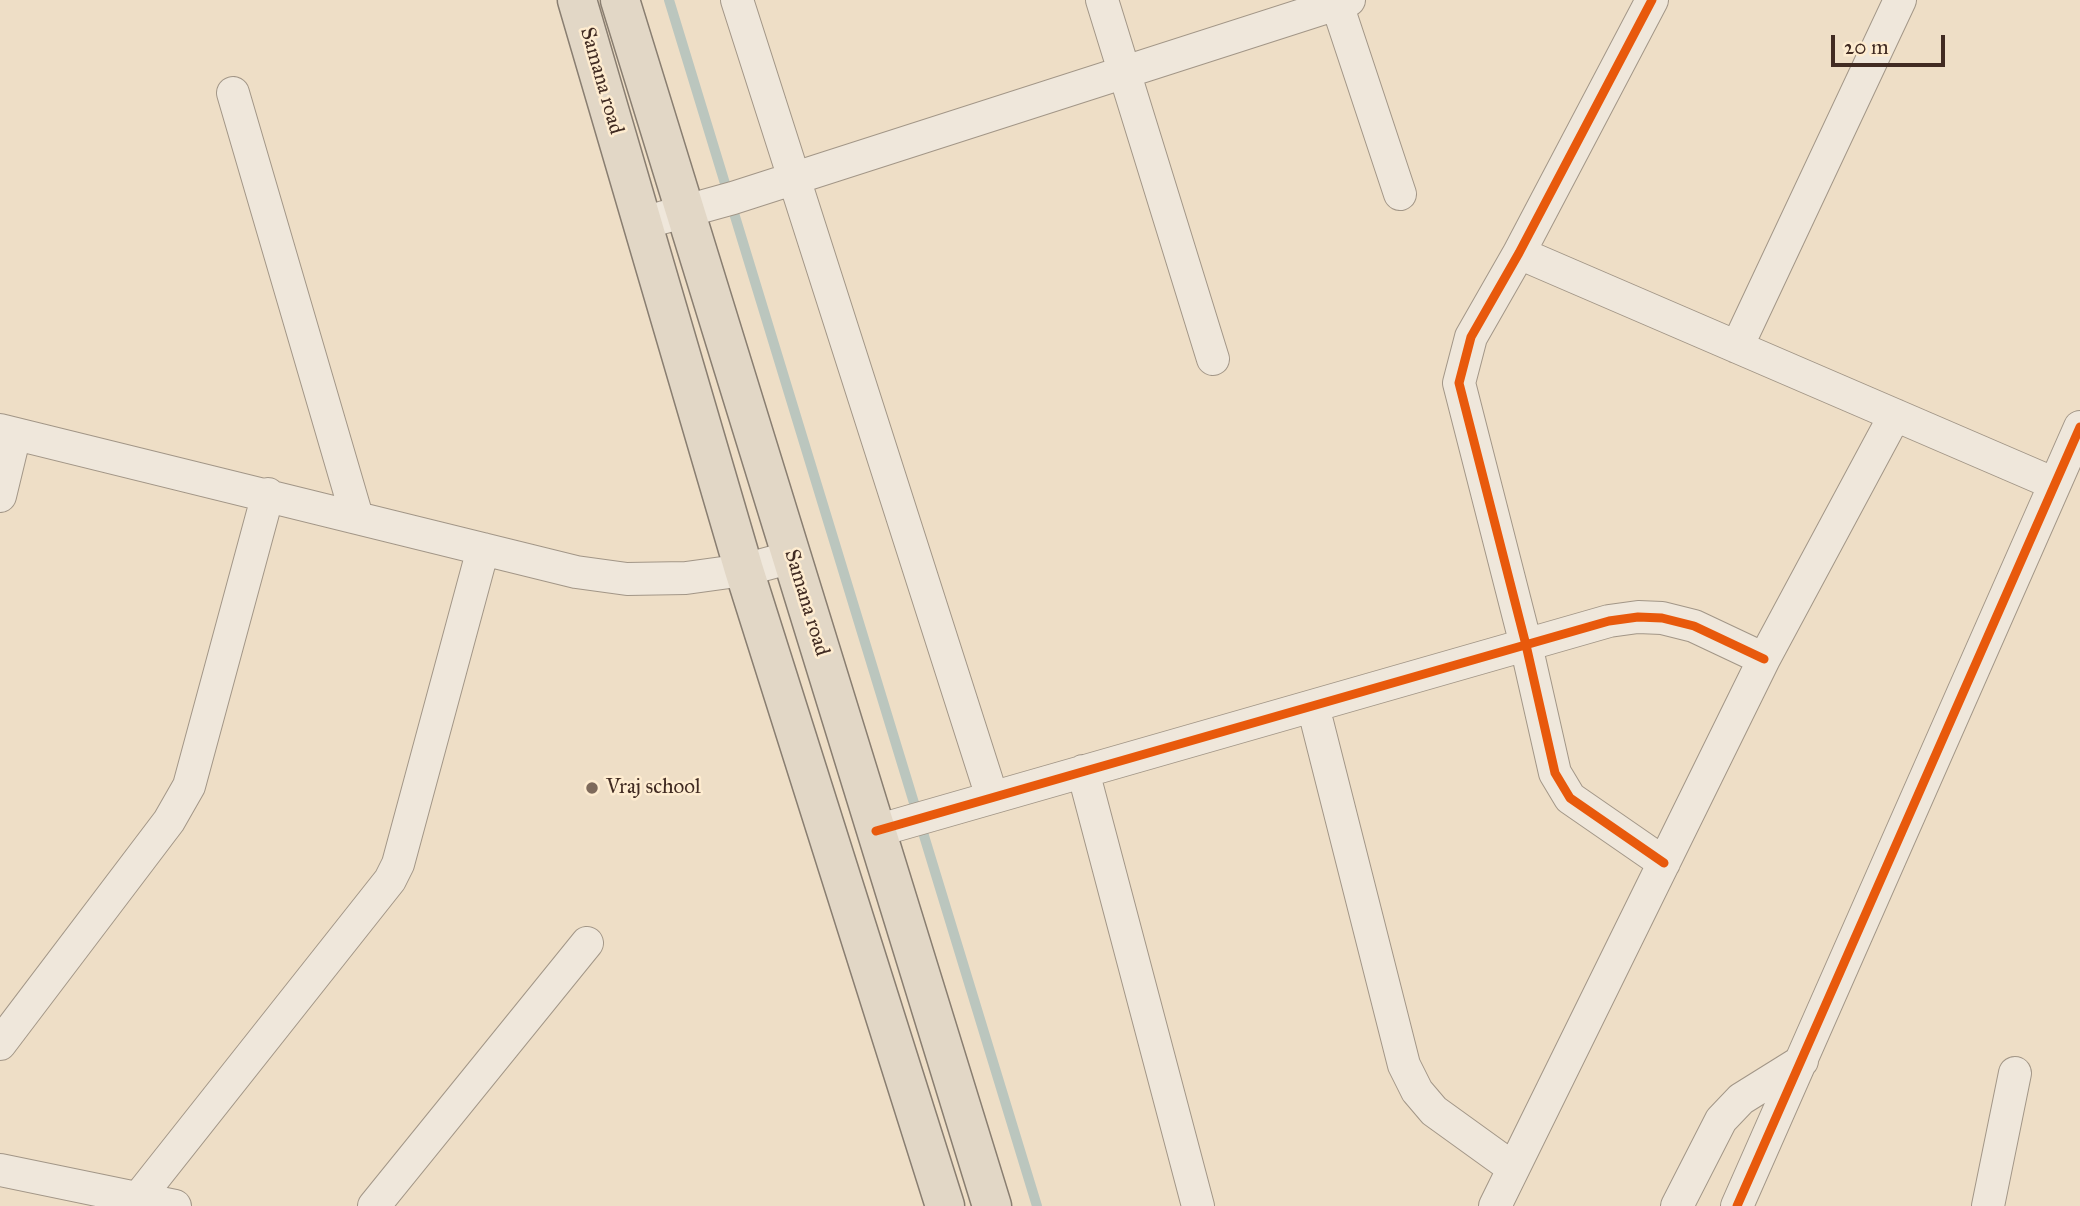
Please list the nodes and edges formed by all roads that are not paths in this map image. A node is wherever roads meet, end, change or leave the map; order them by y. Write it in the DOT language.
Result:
graph roads {
  1 [pos="577,0"];
  2 [pos="620,0"];
  3 [pos="737,0"];
  4 [pos="1102,0"];
  5 [pos="1652,0"];
  6 [pos="1900,0"];
  7 [pos="1343,2"];
  8 [pos="1123,72"];
  9 [pos="233,93"];
  10 [pos="792,178"];
  11 [pos="1400,194"];
  12 [pos="685,211"];
  13 [pos="643,223"];
  14 [pos="1519,253"];
  15 [pos="1737,347"];
  16 [pos="1213,359"];
  17 [pos="1895,415"];
  18 [pos="2080,427"];
  19 [pos="8,432"];
  20 [pos="2055,484"];
  21 [pos="268,494"];
  22 [pos="0,496"];
  23 [pos="357,517"];
  24 [pos="482,549"];
  25 [pos="792,557"];
  26 [pos="744,570"];
  27 [pos="1527,645"];
  28 [pos="1764,659"];
  29 [pos="1312,706"];
  30 [pos="1083,772"];
  31 [pos="992,797"];
  32 [pos="876,831"];
  33 [pos="1664,863"];
  34 [pos="587,943"];
  35 [pos="0,1044"];
  36 [pos="1802,1061"];
  37 [pos="2015,1073"];
  38 [pos="1513,1168"];
  39 [pos="0,1170"];
  40 [pos="134,1202"];
  41 [pos="175,1206"];
  42 [pos="374,1206"];
  43 [pos="945,1206"];
  44 [pos="992,1206"];
  45 [pos="1198,1206"];
  46 [pos="1495,1206"];
  47 [pos="1677,1206"];
  48 [pos="1737,1206"];
  49 [pos="1988,1206"];
  1 -- 13 [label="main road, Samana road"];
  2 -- 12 [label="main road, Samana road"];
  3 -- 10 [label="street"];
  4 -- 8 [label="street"];
  5 -- 14 [label="street"];
  6 -- 15 [label="street"];
  7 -- 8 [label="street"];
  7 -- 11 [label="street"];
  8 -- 10 [label="street"];
  8 -- 16 [label="street"];
  9 -- 23 [label="street"];
  10 -- 12 [label="street"];
  10 -- 31 [label="street"];
  12 -- 13 [label="street"];
  12 -- 25 [label="main road, Samana road"];
  13 -- 26 [label="main road, Samana road"];
  14 -- 15 [label="street"];
  14 -- 27 [label="street"];
  15 -- 17 [label="street"];
  17 -- 20 [label="street"];
  17 -- 28 [label="street"];
  18 -- 20 [label="street"];
  19 -- 21 [label="street"];
  19 -- 22 [label="street"];
  20 -- 36 [label="street"];
  21 -- 23 [label="street"];
  21 -- 35 [label="street"];
  23 -- 24 [label="street"];
  24 -- 26 [label="street"];
  24 -- 40 [label="street"];
  25 -- 26 [label="street"];
  25 -- 32 [label="main road, Samana road"];
  26 -- 43 [label="main road, Samana road"];
  27 -- 28 [label="street"];
  27 -- 29 [label="street"];
  27 -- 33 [label="street"];
  28 -- 33 [label="street"];
  29 -- 30 [label="street"];
  29 -- 38 [label="street"];
  30 -- 31 [label="street"];
  30 -- 45 [label="street"];
  31 -- 32 [label="street"];
  32 -- 44 [label="main road, Samana road"];
  33 -- 38 [label="street"];
  34 -- 42 [label="street"];
  36 -- 47 [label="street"];
  36 -- 48 [label="street"];
  37 -- 49 [label="street"];
  38 -- 46 [label="street"];
  39 -- 40 [label="street"];
  40 -- 41 [label="street"];
}
